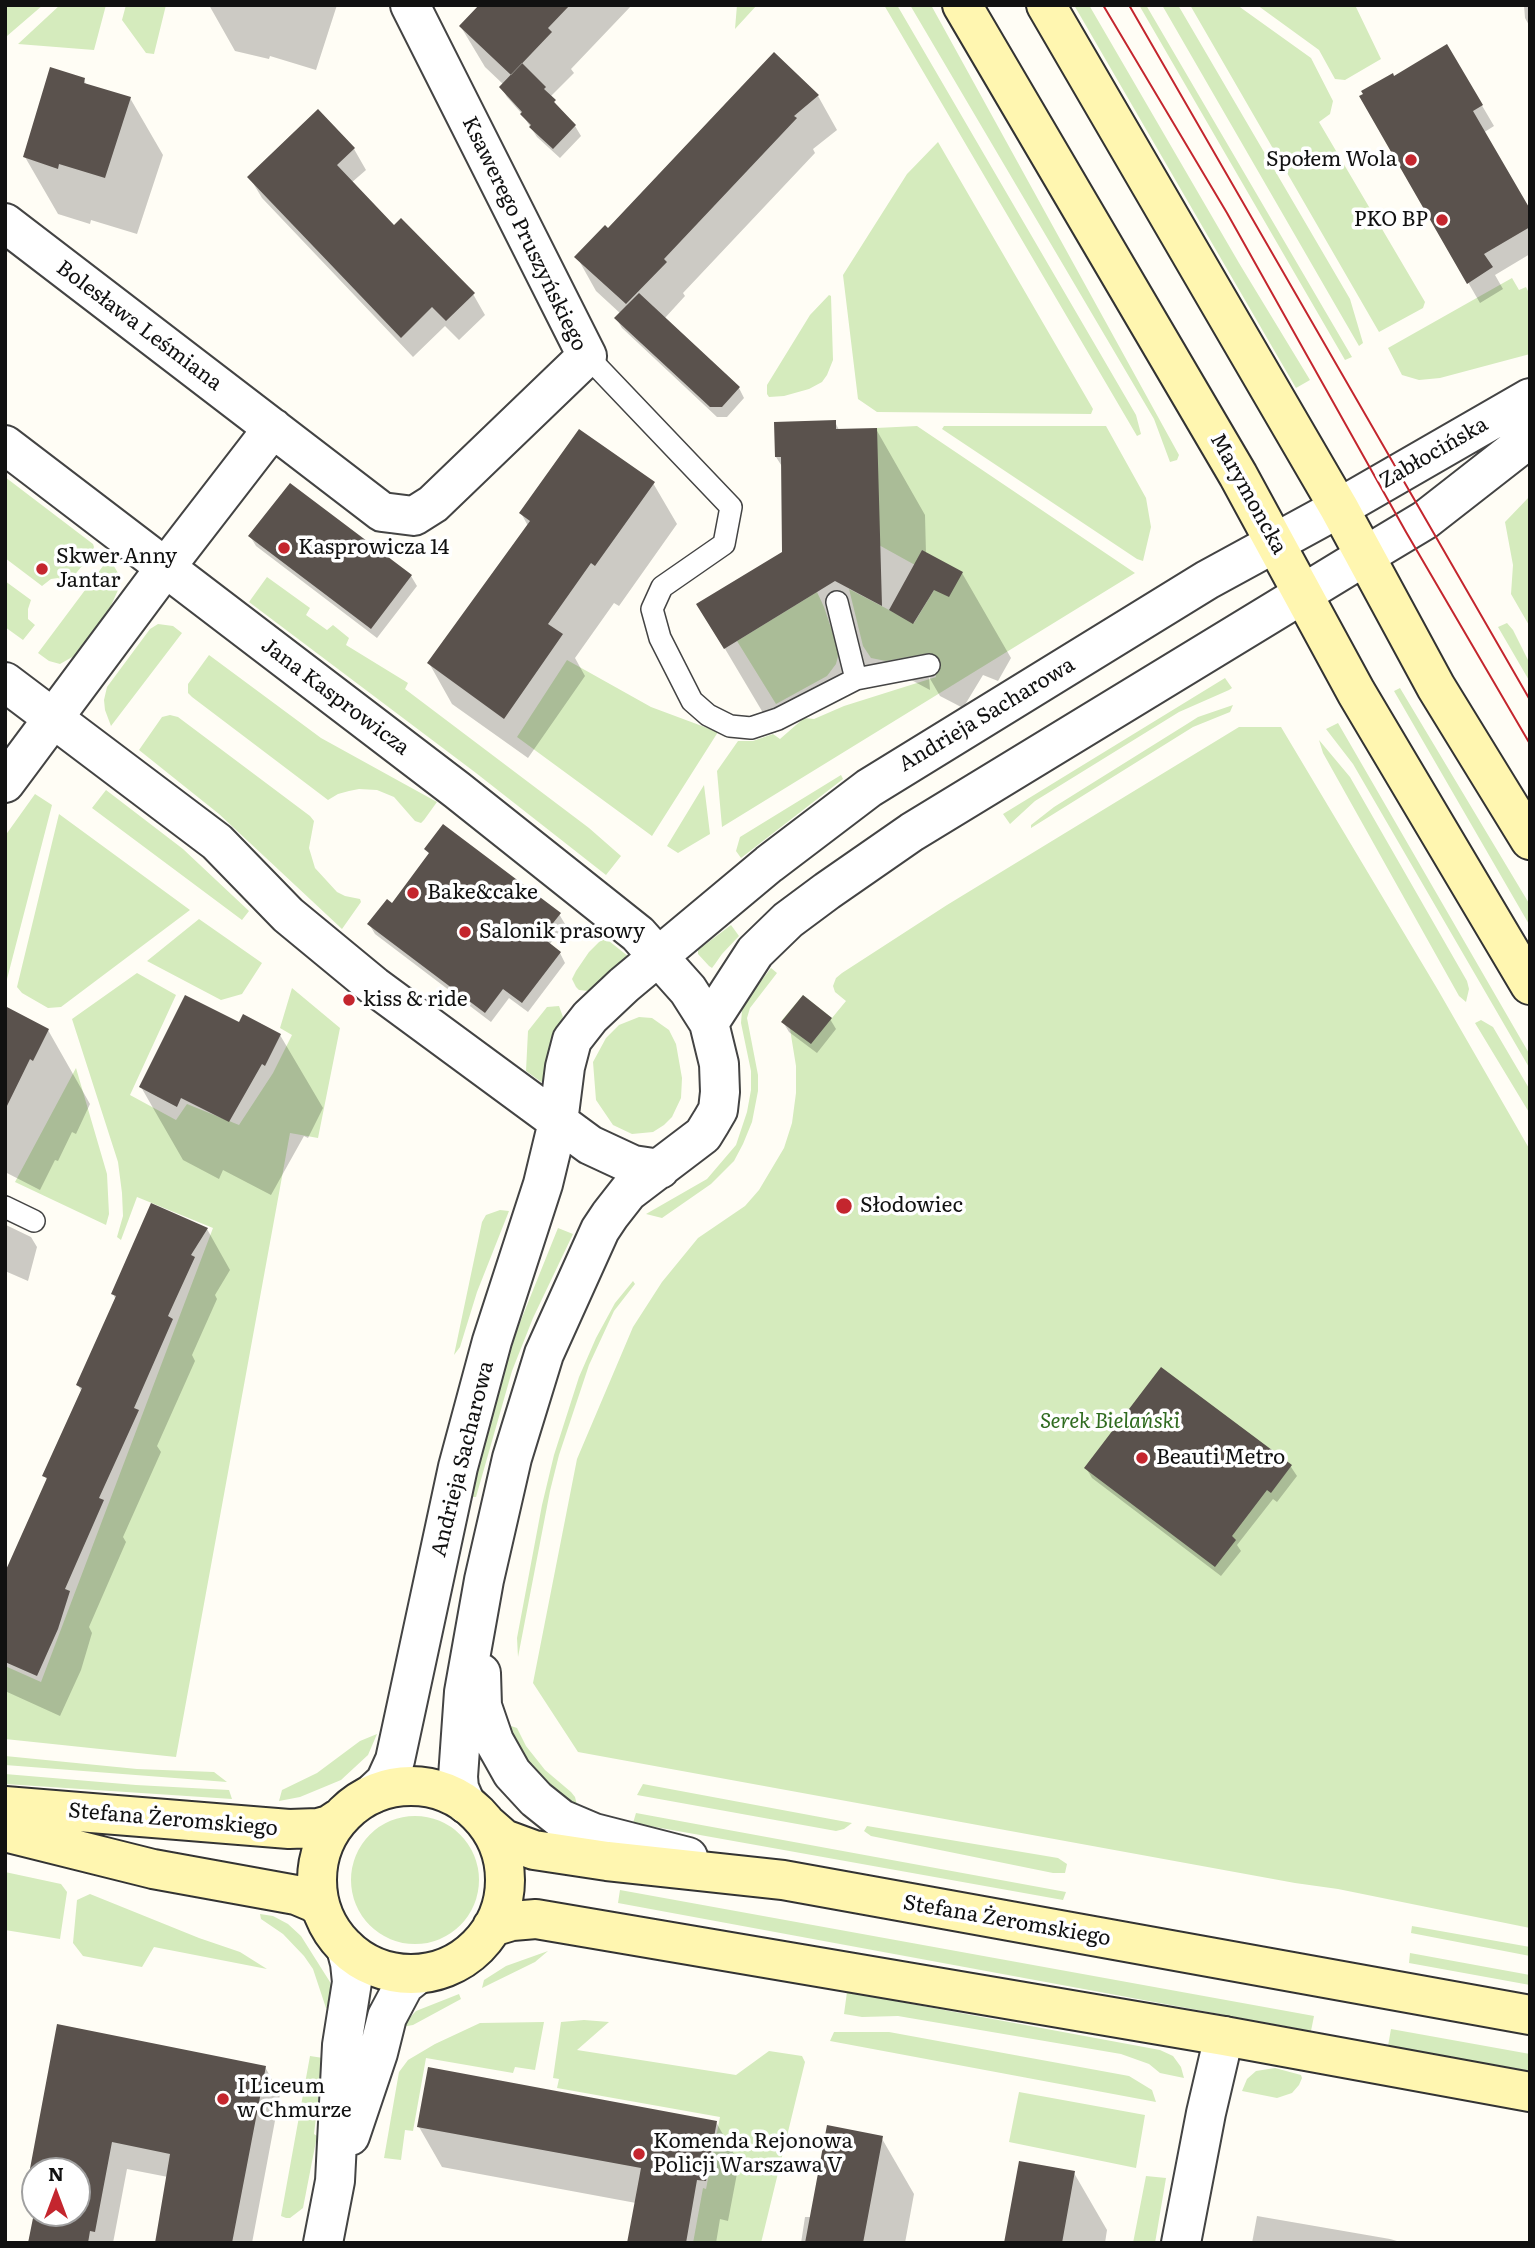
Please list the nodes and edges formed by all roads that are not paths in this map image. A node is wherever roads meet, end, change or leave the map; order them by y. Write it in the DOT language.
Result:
graph roads {
  1 [pos="410,5"];
  2 [pos="962,5"];
  3 [pos="1046,5"];
  4 [pos="5,223"];
  5 [pos="587,356"];
  6 [pos="1530,398"];
  7 [pos="272,428"];
  8 [pos="1530,438"];
  9 [pos="5,445"];
  10 [pos="1339,508"];
  11 [pos="1275,543"];
  12 [pos="1365,556"];
  13 [pos="165,568"];
  14 [pos="1302,594"];
  15 [pos="837,602"];
  16 [pos="929,665"];
  17 [pos="856,679"];
  18 [pos="5,682"];
  19 [pos="54,719"];
  20 [pos="5,783"];
  21 [pos="1530,840"];
  22 [pos="660,956"];
  23 [pos="1530,985"];
  24 [pos="709,1023"];
  25 [pos="558,1122"];
  26 [pos="660,1169"];
  27 [pos="5,1207"];
  28 [pos="34,1221"];
  29 [pos="484,1580"];
  30 [pos="372,1794"];
  31 [pos="5,1806"];
  32 [pos="477,1814"];
  33 [pos="338,1819"];
  34 [pos="5,1832"];
  35 [pos="783,1880"];
  36 [pos="321,1909"];
  37 [pos="492,1927"];
  38 [pos="346,1948"];
  39 [pos="418,1974"];
  40 [pos="1530,2015"];
  41 [pos="1224,2036"];
  42 [pos="1530,2092"];
  43 [pos="335,2182"];
  44 [pos="323,2243"];
  45 [pos="1181,2243"];
  1 -- 5 [label="street, Ksawerego Pruszyńskiego"];
  2 -- 11 [label="main road, Marymoncka"];
  3 -- 10 [label="main road"];
  4 -- 7 [label="street, Bolesława Leśmiana"];
  5 -- 7 [label="street, Ksawerego Pruszyńskiego"];
  5 -- 17 [label="lane"];
  6 -- 10 [label="street, Zabłocińska"];
  7 -- 13 [label="street"];
  8 -- 12 [label="street, Zabłocińska"];
  9 -- 13 [label="street, Jana Kasprowicza"];
  10 -- 11 [label="street, Andrieja Sacharowa"];
  10 -- 12 [label="main road"];
  11 -- 14 [label="main road, Marymoncka"];
  11 -- 22 [label="street, Andrieja Sacharowa"];
  12 -- 14 [label="street"];
  12 -- 21 [label="main road"];
  13 -- 19 [label="street"];
  13 -- 22 [label="street, Jana Kasprowicza"];
  14 -- 23 [label="main road, Marymoncka"];
  14 -- 24 [label="street"];
  15 -- 17 [label="lane"];
  16 -- 17 [label="lane"];
  18 -- 19 [label="street"];
  19 -- 20 [label="street"];
  19 -- 25 [label="street"];
  22 -- 24 [label="street"];
  22 -- 25 [label="street"];
  24 -- 26 [label="street"];
  25 -- 26 [label="street"];
  25 -- 30 [label="street, Andrieja Sacharowa"];
  26 -- 29 [label="street"];
  27 -- 28 [label="lane"];
  29 -- 32 [label="street"];
  29 -- 35 [label="street"];
  30 -- 32 [label="main road"];
  30 -- 33 [label="main road"];
  31 -- 33 [label="main road, Stefana Żeromskiego"];
  32 -- 35 [label="main road, Stefana Żeromskiego"];
  32 -- 37 [label="main road"];
  33 -- 36 [label="main road"];
  34 -- 36 [label="main road, Stefana Żeromskiego"];
  35 -- 40 [label="main road, Stefana Żeromskiego"];
  36 -- 38 [label="main road"];
  37 -- 39 [label="main road"];
  37 -- 41 [label="main road"];
  38 -- 39 [label="main road"];
  38 -- 43 [label="street"];
  39 -- 43 [label="street"];
  41 -- 42 [label="main road"];
  41 -- 45 [label="street"];
  43 -- 44 [label="street"];
}
